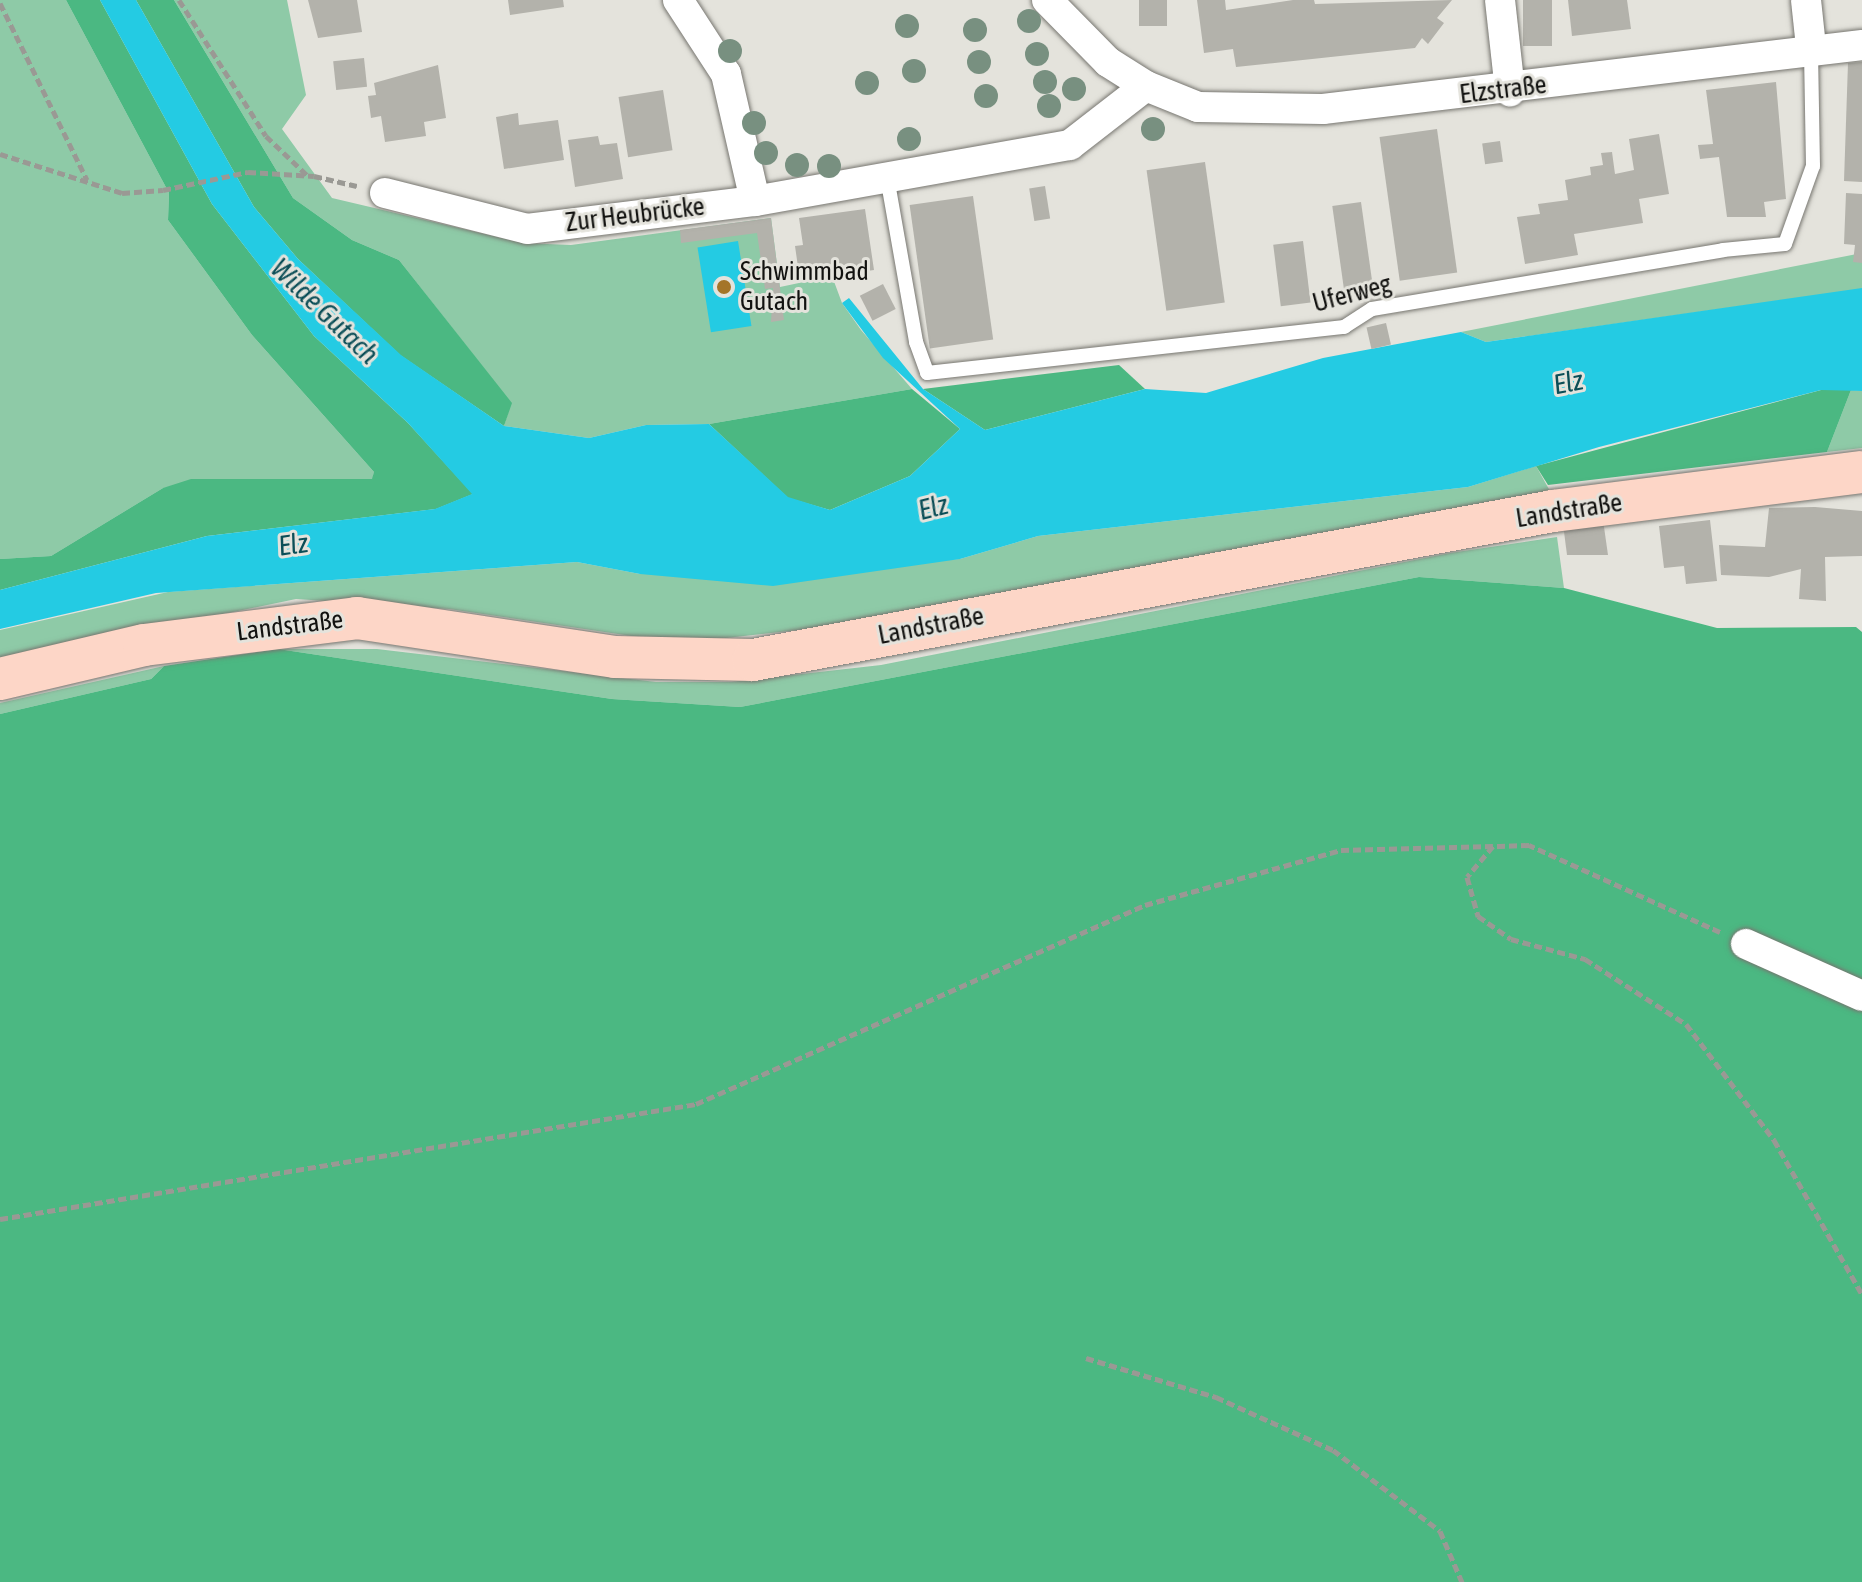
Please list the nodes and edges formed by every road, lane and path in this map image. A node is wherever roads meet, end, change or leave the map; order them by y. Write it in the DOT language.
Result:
graph roads {
  1 [pos="179,0"];
  2 [pos="678,0"];
  3 [pos="1047,0"];
  4 [pos="1500,0"];
  5 [pos="1806,0"];
  6 [pos="0,3"];
  7 [pos="1862,45"];
  8 [pos="1811,47"];
  9 [pos="1146,86"];
  10 [pos="1510,91"];
  11 [pos="0,154"];
  12 [pos="308,176"];
  13 [pos="887,177"];
  14 [pos="87,181"];
  15 [pos="385,193"];
  16 [pos="755,201"];
  17 [pos="1862,472"];
  18 [pos="0,679"];
  19 [pos="1493,846"];
  20 [pos="1746,944"];
  21 [pos="1862,996"];
  22 [pos="0,1219"];
  23 [pos="1862,1294"];
  24 [pos="1086,1358"];
  25 [pos="1462,1582"];
  1 -- 12 [label="path"];
  2 -- 16 [label="street"];
  3 -- 9 [label="street, Elzstraße"];
  4 -- 10 [label="street"];
  5 -- 8 [label="street"];
  6 -- 14 [label="path"];
  7 -- 8 [label="street, Elzstraße"];
  8 -- 10 [label="street, Elzstraße"];
  8 -- 13 [label="lane, Uferweg"];
  9 -- 10 [label="street, Elzstraße"];
  9 -- 13 [label="street"];
  11 -- 14 [label="path"];
  12 -- 14 [label="path"];
  12 -- 15 [label="path"];
  13 -- 16 [label="street, Zur Heubrücke"];
  15 -- 16 [label="street, Zur Heubrücke"];
  17 -- 18 [label="street, Landstraße"];
  19 -- 20 [label="path"];
  19 -- 22 [label="path"];
  19 -- 23 [label="path"];
  20 -- 21 [label="street"];
  24 -- 25 [label="path"];
}
